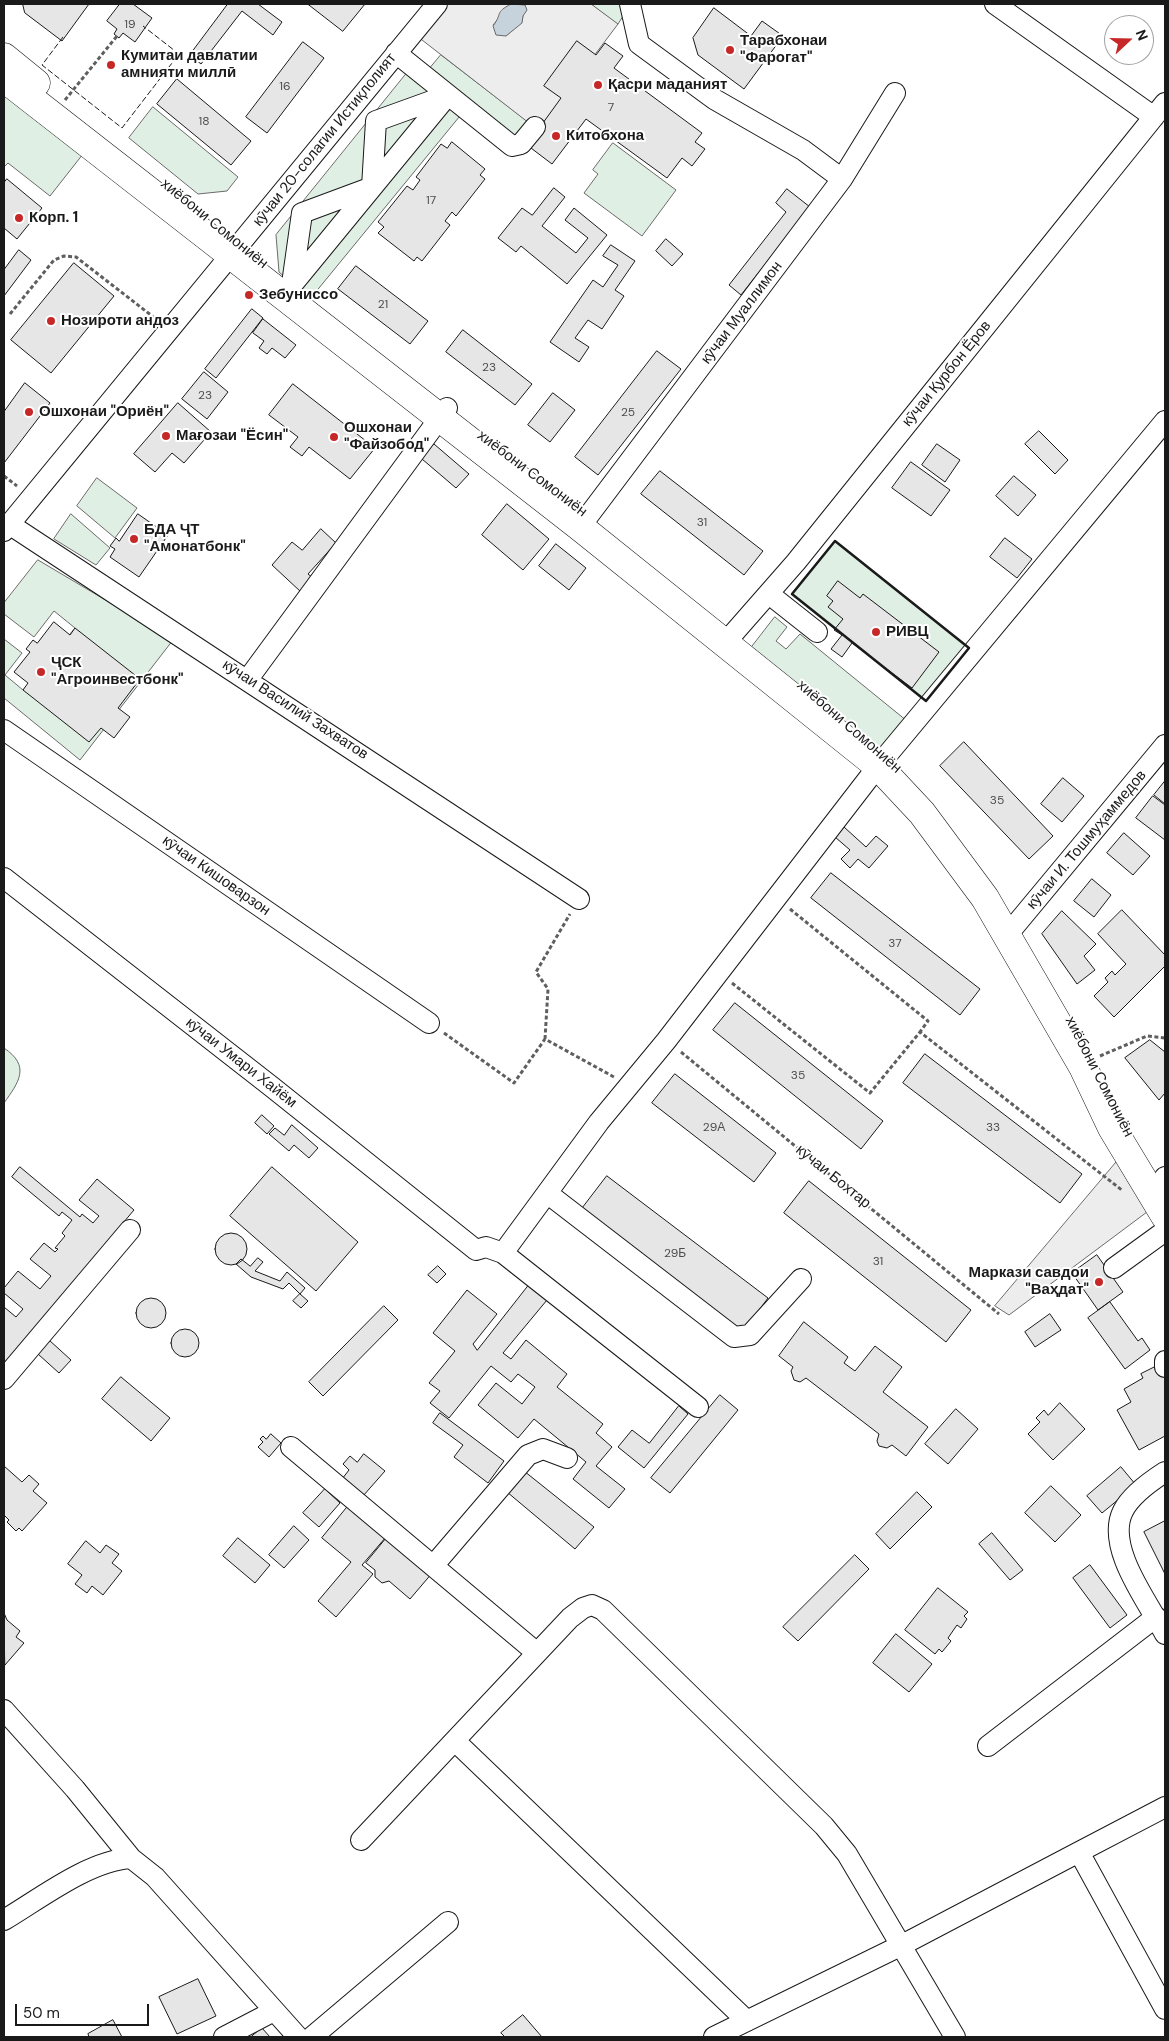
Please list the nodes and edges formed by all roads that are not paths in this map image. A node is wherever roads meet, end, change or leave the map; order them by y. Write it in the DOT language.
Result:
graph roads {
  1 [pos="437,4"];
  2 [pos="630,4"];
  3 [pos="995,4"];
  4 [pos="396,53"];
  5 [pos="4,57"];
  6 [pos="4,78"];
  7 [pos="895,93"];
  8 [pos="448,95"];
  9 [pos="1160,110"];
  10 [pos="535,127"];
  11 [pos="842,179"];
  12 [pos="372,187"];
  13 [pos="235,251"];
  14 [pos="289,289"];
  15 [pos="443,414"];
  16 [pos="1165,421"];
  17 [pos="584,522"];
  18 [pos="6,527"];
  19 [pos="769,594"];
  20 [pos="817,632"];
  21 [pos="730,637"];
  22 [pos="248,679"];
  23 [pos="4,730"];
  24 [pos="1165,745"];
  25 [pos="882,761"];
  26 [pos="4,878"];
  27 [pos="579,899"];
  28 [pos="1012,929"];
  29 [pos="429,1023"];
  30 [pos="547,1193"];
  31 [pos="1154,1196"];
  32 [pos="130,1230"];
  33 [pos="1165,1231"];
  34 [pos="503,1252"];
  35 [pos="1114,1268"];
  36 [pos="801,1279"];
  37 [pos="1165,1361"];
  38 [pos="1165,1367"];
  39 [pos="4,1379"];
  40 [pos="698,1407"];
  41 [pos="291,1447"];
  42 [pos="567,1458"];
  43 [pos="1165,1472"];
  44 [pos="433,1566"];
  45 [pos="1161,1625"];
  46 [pos="537,1653"];
  47 [pos="4,1710"];
  48 [pos="455,1741"];
  49 [pos="988,1746"];
  50 [pos="1165,1807"];
  51 [pos="361,1840"];
  52 [pos="1079,1852"];
  53 [pos="130,1858"];
  54 [pos="4,1920"];
  55 [pos="448,1922"];
  56 [pos="902,1944"];
  57 [pos="1165,2009"];
  58 [pos="274,2011"];
  59 [pos="747,2021"];
  60 [pos="224,2037"];
  61 [pos="298,2037"];
  62 [pos="312,2037"];
  63 [pos="714,2037"];
  64 [pos="955,2037"];
  1 -- 4 [label="street, кӯчаи 20-солагии Истиқлолият"];
  2 -- 11 [label="street"];
  3 -- 9 [label="street"];
  4 -- 8 [label="street"];
  4 -- 13 [label="street, кӯчаи 20-солагии Истиқлолият"];
  5 -- 13 [label="highway, хиёбони Сомониён"];
  6 -- 13 [label="highway, хиёбони Сомониён"];
  7 -- 11 [label="street, кӯчаи Муаллимон"];
  8 -- 10 [label="street"];
  8 -- 12 [label="street"];
  8 -- 12 [label="street"];
  9 -- 19 [label="street, кӯчаи Қурбон Ёров"];
  11 -- 17 [label="street, кӯчаи Муаллимон"];
  12 -- 14 [label="street"];
  12 -- 14 [label="street"];
  13 -- 14 [label="highway, хиёбони Сомониён"];
  13 -- 18 [label="street, кӯчаи 20-солагии Истиқлолият"];
  14 -- 15 [label="highway, хиёбони Сомониён"];
  15 -- 17 [label="highway, хиёбони Сомониён"];
  15 -- 22 [label="street"];
  16 -- 25 [label="street"];
  17 -- 21 [label="highway, хиёбони Сомониён"];
  18 -- 22 [label="street, кӯчаи Василий Захватов"];
  19 -- 20 [label="street"];
  19 -- 21 [label="street, кӯчаи Қурбон Ёров"];
  21 -- 25 [label="highway, хиёбони Сомониён"];
  22 -- 27 [label="street, кӯчаи Василий Захватов"];
  23 -- 29 [label="street, кӯчаи Кишоварзон"];
  24 -- 28 [label="street, кӯчаи И. Тошмуҳаммедов"];
  25 -- 28 [label="highway, хиёбони Сомониён"];
  25 -- 30 [label="street"];
  26 -- 34 [label="street, кӯчаи Умари Хайём"];
  28 -- 31 [label="highway, хиёбони Сомониён"];
  28 -- 31 [label="highway, хиёбони Сомониён"];
  30 -- 34 [label="street"];
  30 -- 36 [label="street"];
  32 -- 39 [label="street"];
  33 -- 35 [label="street"];
  34 -- 40 [label="street"];
  37 -- 38 [label="street"];
  41 -- 44 [label="street"];
  42 -- 44 [label="street"];
  43 -- 45 [label="street"];
  44 -- 46 [label="street"];
  45 -- 49 [label="street"];
  46 -- 48 [label="street"];
  46 -- 56 [label="street"];
  47 -- 53 [label="street"];
  48 -- 51 [label="street"];
  48 -- 59 [label="street"];
  50 -- 52 [label="street"];
  52 -- 56 [label="street"];
  52 -- 57 [label="street"];
  53 -- 54 [label="street"];
  53 -- 58 [label="street"];
  55 -- 62 [label="street"];
  56 -- 59 [label="street"];
  56 -- 64 [label="street"];
  58 -- 60 [label="street"];
  58 -- 61 [label="street"];
  59 -- 63 [label="street"];
}
